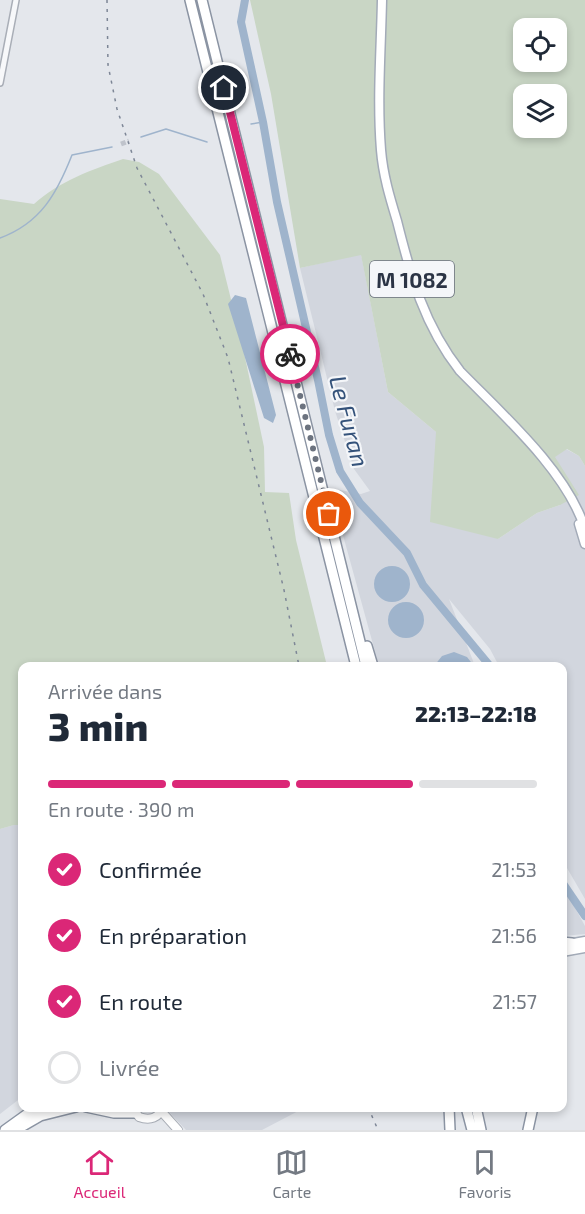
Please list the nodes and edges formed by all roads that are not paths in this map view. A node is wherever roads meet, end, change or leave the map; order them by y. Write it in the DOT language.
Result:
graph roads {
  1 [pos="16,0"];
  2 [pos="190,0"];
  3 [pos="202,0"];
  4 [pos="380,1"];
  5 [pos="0,83"];
  6 [pos="575,506"];
  7 [pos="585,528"];
  8 [pos="585,544"];
  9 [pos="351,606"];
  10 [pos="355,662"];
  11 [pos="365,662"];
  12 [pos="372,662"];
  13 [pos="585,941"];
  14 [pos="567,943"];
  15 [pos="585,948"];
  16 [pos="567,951"];
  17 [pos="25,1112"];
  18 [pos="30,1112"];
  19 [pos="35,1112"];
  20 [pos="56,1112"];
  21 [pos="109,1112"];
  22 [pos="129,1112"];
  23 [pos="136,1112"];
  24 [pos="159,1112"];
  25 [pos="164,1112"];
  26 [pos="448,1112"];
  27 [pos="467,1112"];
  28 [pos="477,1112"];
  29 [pos="531,1112"];
  30 [pos="154,1118"];
  31 [pos="450,1127"];
  32 [pos="177,1129"];
  33 [pos="5,1130"];
  34 [pos="11,1130"];
  35 [pos="16,1130"];
  36 [pos="472,1130"];
  37 [pos="482,1130"];
  38 [pos="528,1130"];
  1 -- 5 [label="street"];
  2 -- 10 [label="highway"];
  3 -- 9 [label="highway"];
  4 -- 6 [label="main road, M 1082"];
  6 -- 7 [label="main road, M 1082"];
  6 -- 8 [label="main road, M 1082"];
  9 -- 11 [label="highway"];
  9 -- 12 [label="highway"];
  13 -- 14 [label="main road"];
  15 -- 16 [label="main road"];
  17 -- 33 [label="highway"];
  18 -- 33 [label="highway"];
  19 -- 34 [label="highway"];
  20 -- 35 [label="highway"];
  21 -- 22 [label="highway"];
  23 -- 30 [label="street"];
  24 -- 30 [label="street"];
  25 -- 32 [label="street"];
  26 -- 31 [label="highway"];
  27 -- 36 [label="highway"];
  28 -- 37 [label="highway"];
  29 -- 38 [label="highway"];
  30 -- 32 [label="street"];
}
